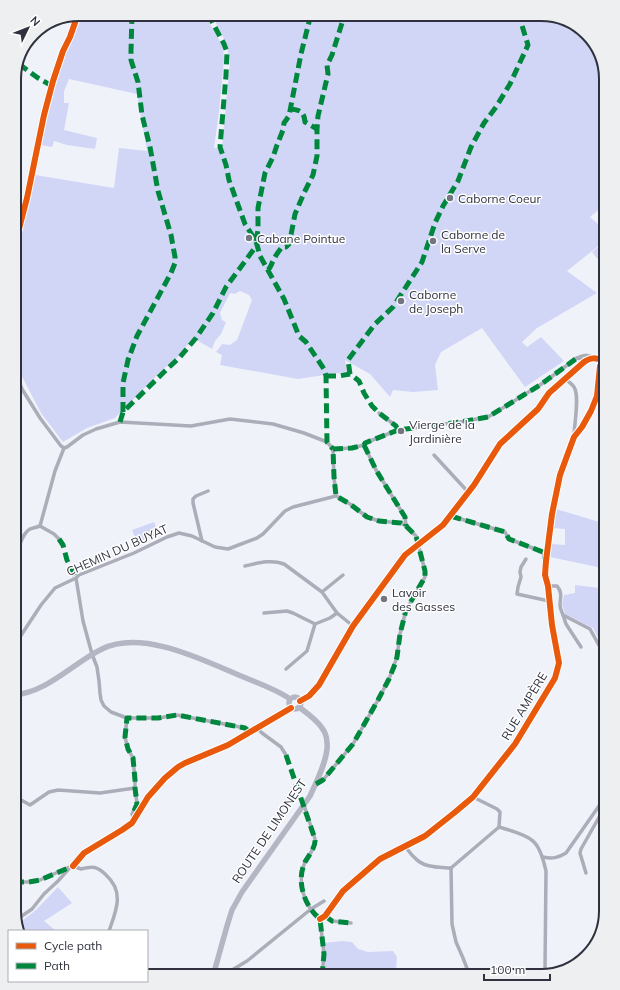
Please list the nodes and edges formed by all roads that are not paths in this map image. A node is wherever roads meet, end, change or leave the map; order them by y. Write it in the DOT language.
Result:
graph roads {
  1 [pos="75,21"];
  2 [pos="21,221"];
  3 [pos="577,358"];
  4 [pos="594,358"];
  5 [pos="599,359"];
  6 [pos="584,362"];
  7 [pos="599,376"];
  8 [pos="564,378"];
  9 [pos="21,387"];
  10 [pos="379,413"];
  11 [pos="398,430"];
  12 [pos="574,437"];
  13 [pos="364,445"];
  14 [pos="64,448"];
  15 [pos="332,449"];
  16 [pos="434,455"];
  17 [pos="208,491"];
  18 [pos="469,493"];
  19 [pos="336,496"];
  20 [pos="452,515"];
  21 [pos="40,526"];
  22 [pos="406,526"];
  23 [pos="59,539"];
  24 [pos="202,541"];
  25 [pos="21,542"];
  26 [pos="418,545"];
  27 [pos="526,559"];
  28 [pos="546,560"];
  29 [pos="245,566"];
  30 [pos="343,575"];
  31 [pos="76,578"];
  32 [pos="548,586"];
  33 [pos="322,592"];
  34 [pos="549,601"];
  35 [pos="264,613"];
  36 [pos="337,613"];
  37 [pos="563,615"];
  38 [pos="315,624"];
  39 [pos="353,626"];
  40 [pos="21,636"];
  41 [pos="599,645"];
  42 [pos="581,646"];
  43 [pos="92,654"];
  44 [pos="286,669"];
  45 [pos="21,694"];
  46 [pos="290,699"];
  47 [pos="300,704"];
  48 [pos="291,708"];
  49 [pos="127,718"];
  50 [pos="257,728"];
  51 [pos="250,732"];
  52 [pos="286,754"];
  53 [pos="316,784"];
  54 [pos="135,788"];
  55 [pos="473,797"];
  56 [pos="21,800"];
  57 [pos="304,805"];
  58 [pos="599,809"];
  59 [pos="599,818"];
  60 [pos="134,820"];
  61 [pos="499,827"];
  62 [pos="405,846"];
  63 [pos="543,857"];
  64 [pos="73,866"];
  65 [pos="451,868"];
  66 [pos="586,873"];
  67 [pos="21,882"];
  68 [pos="324,901"];
  69 [pos="311,909"];
  70 [pos="324,916"];
  71 [pos="21,917"];
  72 [pos="320,919"];
  73 [pos="351,923"];
  74 [pos="109,930"];
  75 [pos="215,969"];
  76 [pos="234,969"];
  77 [pos="323,969"];
  78 [pos="467,969"];
  79 [pos="545,969"];
  1 -- 2 [label="street"];
  3 -- 4 [label="street"];
  3 -- 6 [label="street"];
  3 -- 11 [label="street"];
  4 -- 5 [label="street"];
  4 -- 6 [label="street"];
  6 -- 8 [label="street"];
  7 -- 12 [label="street, RUE AMPÈRE"];
  8 -- 12 [label="street"];
  8 -- 18 [label="street"];
  9 -- 14 [label="street"];
  10 -- 11 [label="street"];
  11 -- 13 [label="street"];
  12 -- 28 [label="street, RUE AMPÈRE"];
  13 -- 15 [label="street"];
  13 -- 22 [label="street"];
  14 -- 15 [label="street"];
  14 -- 21 [label="street"];
  15 -- 19 [label="street"];
  16 -- 18 [label="street"];
  17 -- 24 [label="street"];
  18 -- 20 [label="street"];
  19 -- 22 [label="street"];
  19 -- 24 [label="street, CHEMIN DU BUYAT"];
  20 -- 26 [label="street"];
  20 -- 28 [label="street"];
  21 -- 23 [label="street"];
  21 -- 25 [label="street"];
  22 -- 26 [label="street"];
  24 -- 31 [label="street, CHEMIN DU BUYAT"];
  26 -- 39 [label="street"];
  26 -- 53 [label="street"];
  27 -- 34 [label="street"];
  28 -- 32 [label="street, RUE AMPÈRE"];
  29 -- 33 [label="street"];
  30 -- 33 [label="street"];
  31 -- 40 [label="street, CHEMIN DU BUYAT"];
  31 -- 43 [label="street"];
  32 -- 34 [label="street, RUE AMPÈRE"];
  32 -- 37 [label="street"];
  33 -- 36 [label="street"];
  34 -- 55 [label="street, RUE AMPÈRE"];
  35 -- 38 [label="street"];
  36 -- 38 [label="street"];
  36 -- 39 [label="street"];
  37 -- 41 [label="street"];
  37 -- 42 [label="street"];
  38 -- 44 [label="street"];
  39 -- 47 [label="street"];
  43 -- 45 [label="street"];
  43 -- 46 [label="street"];
  43 -- 49 [label="street"];
  46 -- 47 [label="street"];
  46 -- 48 [label="street"];
  47 -- 48 [label="street"];
  47 -- 53 [label="street, ROUTE DE LIMONEST"];
  48 -- 50 [label="street"];
  49 -- 51 [label="street"];
  49 -- 54 [label="street"];
  50 -- 51 [label="street"];
  50 -- 52 [label="street"];
  51 -- 60 [label="street"];
  53 -- 57 [label="street, ROUTE DE LIMONEST"];
  54 -- 56 [label="street"];
  54 -- 60 [label="street"];
  55 -- 61 [label="street"];
  55 -- 62 [label="street, RUE AMPÈRE"];
  57 -- 69 [label="street"];
  57 -- 75 [label="street, ROUTE DE LIMONEST"];
  58 -- 63 [label="street"];
  59 -- 66 [label="street"];
  60 -- 64 [label="street"];
  61 -- 63 [label="street"];
  61 -- 65 [label="street"];
  62 -- 65 [label="street"];
  62 -- 70 [label="street, RUE AMPÈRE"];
  63 -- 79 [label="street"];
  64 -- 67 [label="street"];
  64 -- 71 [label="street"];
  64 -- 74 [label="street"];
  65 -- 78 [label="street"];
  68 -- 69 [label="street"];
  69 -- 72 [label="street"];
  69 -- 76 [label="street"];
  70 -- 72 [label="street, RUE AMPÈRE"];
  70 -- 73 [label="street"];
  72 -- 77 [label="street"];
}
